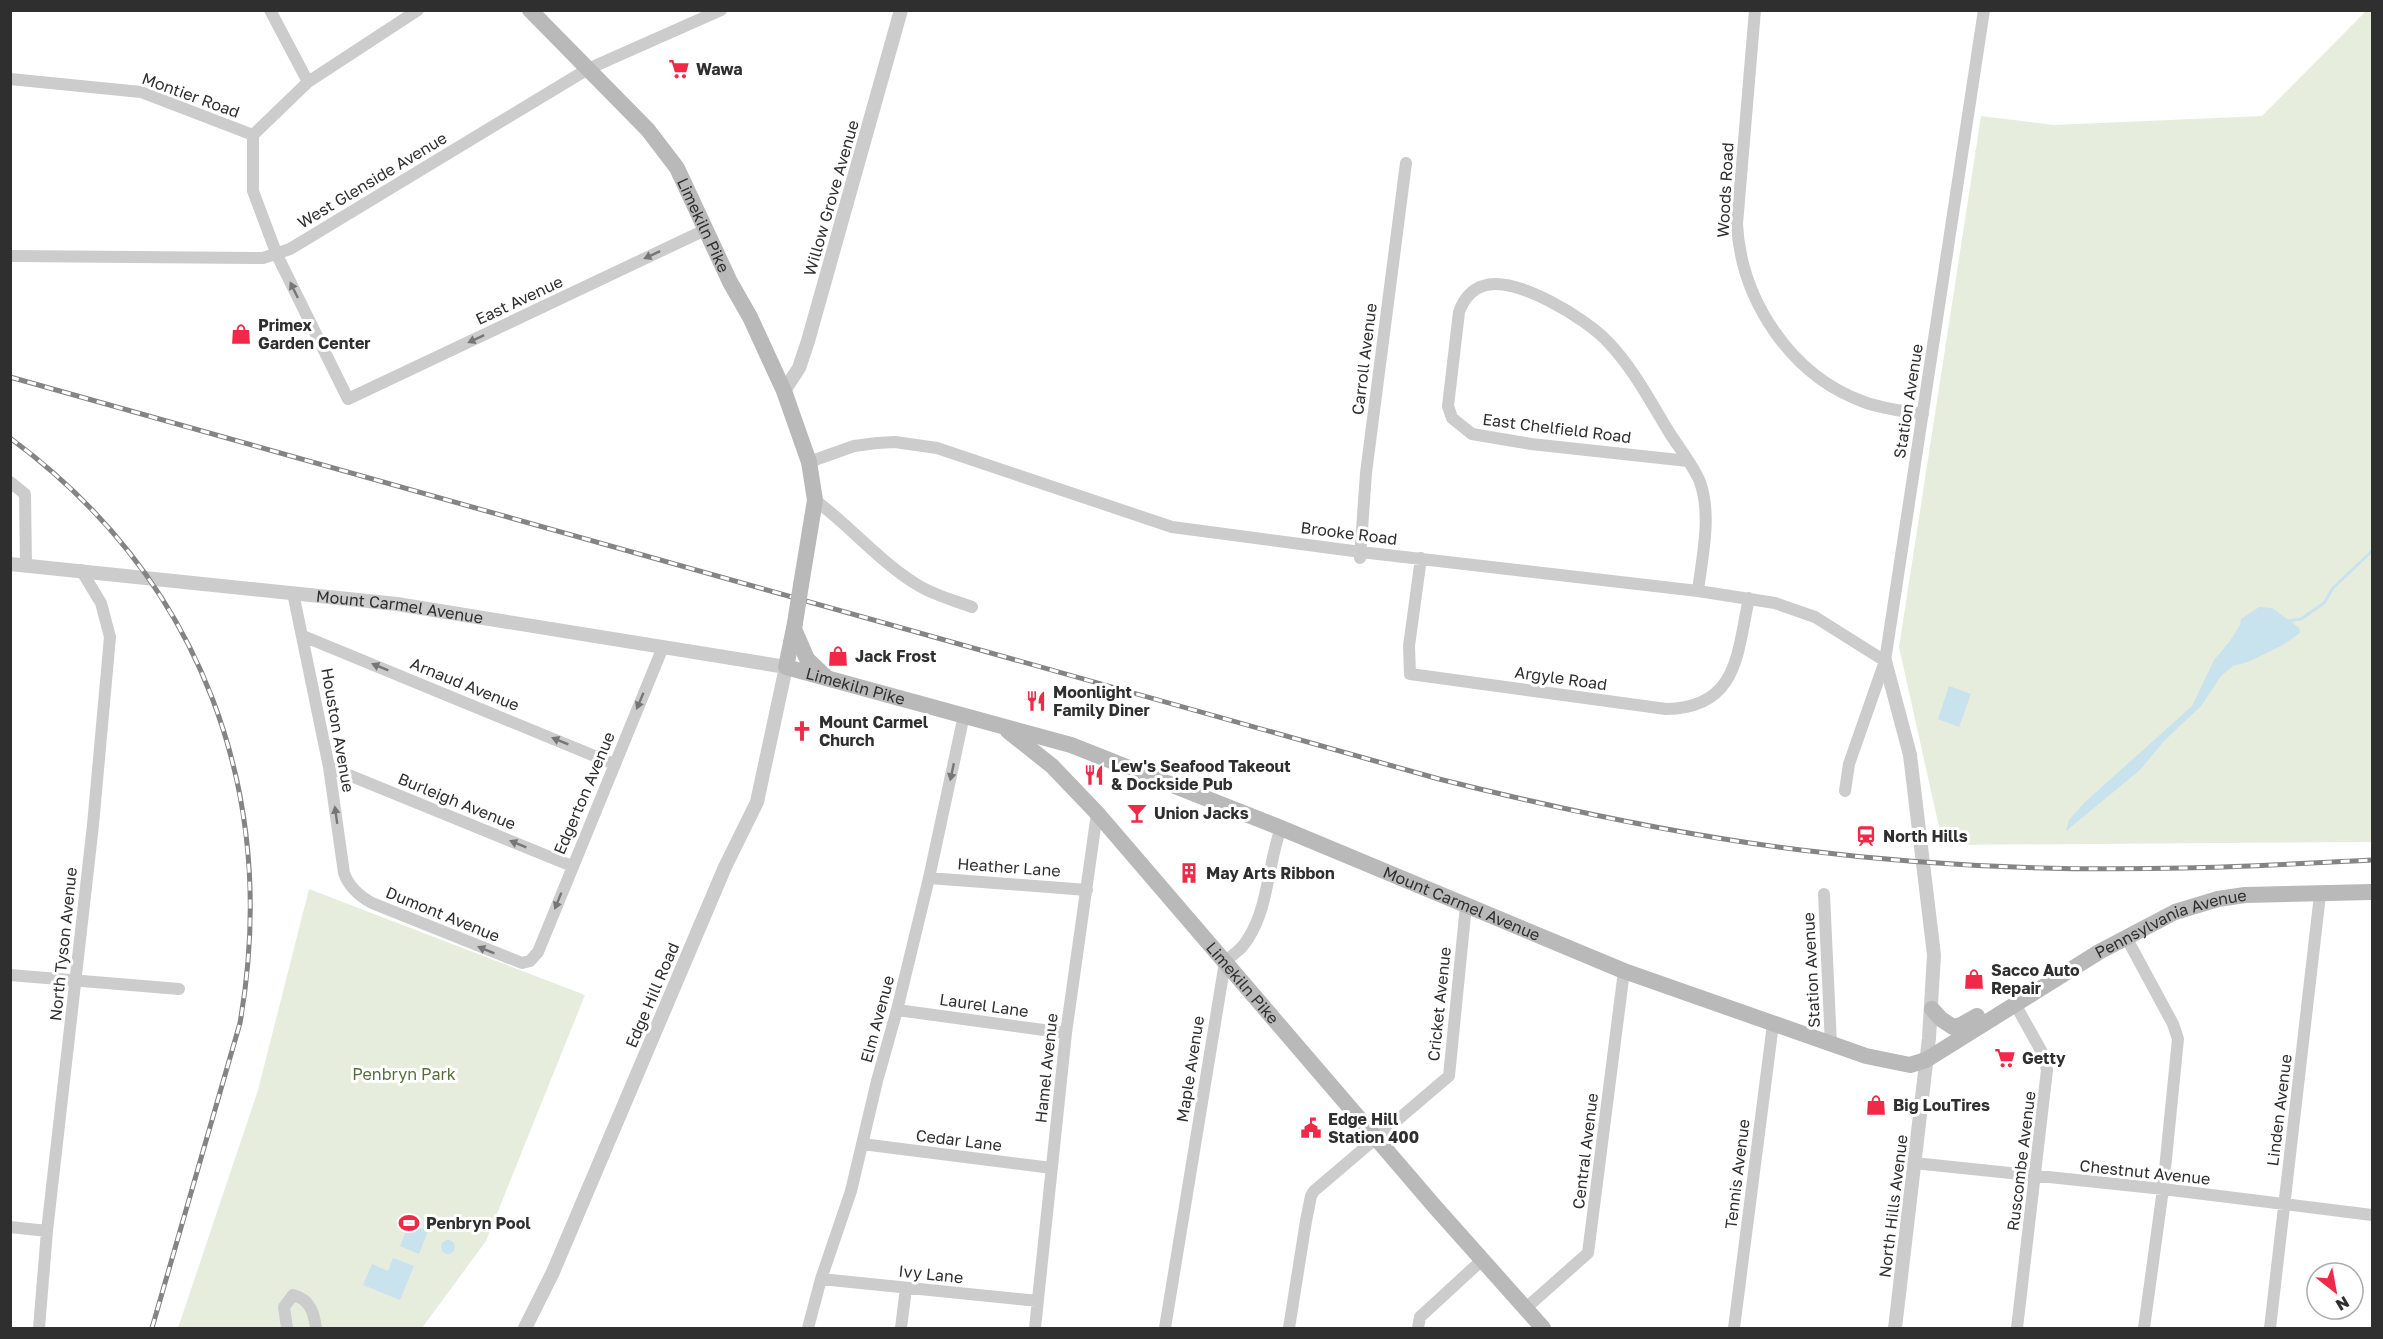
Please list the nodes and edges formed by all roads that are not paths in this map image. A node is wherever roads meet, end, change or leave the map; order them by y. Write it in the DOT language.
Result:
graph roads {
  1 [pos="270,10"];
  2 [pos="418,10"];
  3 [pos="530,10"];
  4 [pos="721,10"];
  5 [pos="901,10"];
  6 [pos="1755,10"];
  7 [pos="1984,10"];
  8 [pos="588,69"];
  9 [pos="10,79"];
  10 [pos="308,82"];
  11 [pos="253,135"];
  12 [pos="1406,163"];
  13 [pos="705,230"];
  14 [pos="277,255"];
  15 [pos="10,256"];
  16 [pos="784,391"];
  17 [pos="1923,414"];
  18 [pos="1688,461"];
  19 [pos="809,462"];
  20 [pos="10,482"];
  21 [pos="815,500"];
  22 [pos="1360,556"];
  23 [pos="1421,558"];
  24 [pos="10,564"];
  25 [pos="26,565"];
  26 [pos="81,570"];
  27 [pos="1698,591"];
  28 [pos="294,593"];
  29 [pos="1749,598"];
  30 [pos="972,607"];
  31 [pos="794,625"];
  32 [pos="303,636"];
  33 [pos="663,647"];
  34 [pos="1885,661"];
  35 [pos="786,667"];
  36 [pos="828,679"];
  37 [pos="964,715"];
  38 [pos="1001,725"];
  39 [pos="614,764"];
  40 [pos="329,767"];
  41 [pos="1845,791"];
  42 [pos="1097,813"];
  43 [pos="1281,828"];
  44 [pos="572,866"];
  45 [pos="344,873"];
  46 [pos="929,878"];
  47 [pos="1087,890"];
  48 [pos="2373,892"];
  49 [pos="1824,894"];
  50 [pos="2320,895"];
  51 [pos="1466,905"];
  52 [pos="2126,937"];
  53 [pos="537,952"];
  54 [pos="1225,962"];
  55 [pos="1624,970"];
  56 [pos="10,975"];
  57 [pos="76,981"];
  58 [pos="179,989"];
  59 [pos="2015,1004"];
  60 [pos="1932,1009"];
  61 [pos="897,1010"];
  62 [pos="1773,1024"];
  63 [pos="1066,1033"];
  64 [pos="1831,1045"];
  65 [pos="1926,1060"];
  66 [pos="1376,1138"];
  67 [pos="862,1144"];
  68 [pos="1914,1163"];
  69 [pos="1052,1168"];
  70 [pos="2036,1177"];
  71 [pos="2163,1189"];
  72 [pos="2285,1204"];
  73 [pos="2373,1215"];
  74 [pos="10,1227"];
  75 [pos="47,1231"];
  76 [pos="1482,1260"];
  77 [pos="821,1279"];
  78 [pos="906,1288"];
  79 [pos="1038,1301"];
  80 [pos="1526,1308"];
  81 [pos="39,1329"];
  82 [pos="287,1329"];
  83 [pos="316,1329"];
  84 [pos="525,1329"];
  85 [pos="808,1329"];
  86 [pos="900,1329"];
  87 [pos="1035,1329"];
  88 [pos="1165,1329"];
  89 [pos="1289,1329"];
  90 [pos="1418,1329"];
  91 [pos="1544,1329"];
  92 [pos="1734,1329"];
  93 [pos="1895,1329"];
  94 [pos="2017,1329"];
  95 [pos="2144,1329"];
  96 [pos="2270,1329"];
  1 -- 10 [label="street"];
  2 -- 10 [label="street"];
  3 -- 8 [label="main road, Limekiln Pike"];
  4 -- 8 [label="street, West Glenside Avenue"];
  5 -- 16 [label="street, Willow Grove Avenue"];
  6 -- 17 [label="street, Woods Road"];
  7 -- 17 [label="street, Station Avenue"];
  8 -- 13 [label="main road, Limekiln Pike"];
  8 -- 14 [label="street, West Glenside Avenue"];
  9 -- 11 [label="street, Montier Road"];
  10 -- 11 [label="street"];
  11 -- 14 [label="street"];
  12 -- 22 [label="street, Carroll Avenue"];
  13 -- 14 [label="street, East Avenue, one-way"];
  13 -- 16 [label="main road, Limekiln Pike"];
  14 -- 15 [label="street, West Glenside Avenue"];
  16 -- 19 [label="main road, Limekiln Pike"];
  17 -- 34 [label="street, Station Avenue"];
  18 -- 18 [label="street, East Chelfield Road"];
  18 -- 27 [label="street"];
  19 -- 21 [label="main road, Limekiln Pike"];
  19 -- 22 [label="street, Brooke Road"];
  20 -- 25 [label="street"];
  21 -- 30 [label="street"];
  21 -- 31 [label="main road, Limekiln Pike, bridge"];
  22 -- 23 [label="street, Brooke Road"];
  23 -- 27 [label="street, Brooke Road"];
  23 -- 29 [label="street, Argyle Road"];
  24 -- 25 [label="street, Mount Carmel Avenue"];
  25 -- 26 [label="street, Mount Carmel Avenue"];
  26 -- 28 [label="street, Mount Carmel Avenue"];
  26 -- 57 [label="street, North Tyson Avenue"];
  27 -- 29 [label="street, Brooke Road"];
  28 -- 32 [label="street, Houston Avenue"];
  28 -- 33 [label="street, Mount Carmel Avenue"];
  29 -- 34 [label="street, Brooke Road"];
  31 -- 35 [label="main road, Limekiln Pike"];
  31 -- 36 [label="main road"];
  39 -- 32 [label="street, Arnaud Avenue, one-way"];
  32 -- 40 [label="street, Houston Avenue"];
  33 -- 35 [label="street, Mount Carmel Avenue"];
  33 -- 39 [label="street, Edgerton Avenue, one-way"];
  34 -- 41 [label="street, Station Avenue"];
  34 -- 60 [label="street, North Hills Avenue"];
  35 -- 36 [label="main road, Limekiln Pike"];
  35 -- 84 [label="street, Edge Hill Road"];
  36 -- 37 [label="main road, Limekiln Pike"];
  37 -- 38 [label="main road, Limekiln Pike"];
  37 -- 46 [label="street, Elm Avenue, one-way"];
  38 -- 42 [label="main road, Limekiln Pike"];
  38 -- 43 [label="main road, Mount Carmel Avenue"];
  39 -- 44 [label="street, Edgerton Avenue"];
  44 -- 40 [label="street, Burleigh Avenue, one-way"];
  45 -- 40 [label="street, Houston Avenue, one-way"];
  42 -- 47 [label="street, Hamel Avenue"];
  42 -- 54 [label="main road, Limekiln Pike"];
  43 -- 51 [label="main road, Mount Carmel Avenue"];
  43 -- 54 [label="street"];
  44 -- 53 [label="street, Edgerton Avenue, one-way"];
  53 -- 45 [label="street, Dumont Avenue, one-way"];
  46 -- 47 [label="street, Heather Lane"];
  46 -- 61 [label="street, Elm Avenue"];
  47 -- 63 [label="street, Hamel Avenue"];
  48 -- 50 [label="main road, Pennsylvania Avenue"];
  49 -- 64 [label="street, Station Avenue"];
  50 -- 52 [label="main road, Pennsylvania Avenue"];
  50 -- 72 [label="street, Linden Avenue"];
  51 -- 55 [label="main road, Mount Carmel Avenue"];
  51 -- 66 [label="street, Cricket Avenue"];
  52 -- 59 [label="main road, Pennsylvania Avenue"];
  52 -- 71 [label="street"];
  54 -- 66 [label="main road, Limekiln Pike"];
  54 -- 88 [label="street, Maple Avenue"];
  55 -- 62 [label="main road, Mount Carmel Avenue"];
  55 -- 80 [label="street, Central Avenue"];
  56 -- 57 [label="street"];
  57 -- 58 [label="street"];
  57 -- 75 [label="street, North Tyson Avenue"];
  59 -- 60 [label="main road"];
  59 -- 65 [label="main road, Pennsylvania Avenue"];
  59 -- 70 [label="street, Ruscombe Avenue"];
  60 -- 65 [label="street, North Hills Avenue"];
  61 -- 63 [label="street, Laurel Lane"];
  61 -- 67 [label="street, Elm Avenue"];
  62 -- 64 [label="main road, Mount Carmel Avenue"];
  62 -- 92 [label="street, Tennis Avenue"];
  63 -- 69 [label="street, Hamel Avenue"];
  64 -- 65 [label="main road, Mount Carmel Avenue"];
  65 -- 68 [label="street, North Hills Avenue"];
  66 -- 76 [label="main road, Limekiln Pike"];
  66 -- 89 [label="street, Cricket Avenue"];
  67 -- 69 [label="street, Cedar Lane"];
  67 -- 77 [label="street, Elm Avenue"];
  68 -- 70 [label="street, Chestnut Avenue"];
  68 -- 93 [label="street, North Hills Avenue"];
  69 -- 79 [label="street, Hamel Avenue"];
  70 -- 71 [label="street, Chestnut Avenue"];
  70 -- 94 [label="street, Ruscombe Avenue"];
  71 -- 72 [label="street, Chestnut Avenue"];
  71 -- 95 [label="street"];
  72 -- 73 [label="street, Chestnut Avenue"];
  72 -- 96 [label="street, Linden Avenue"];
  74 -- 75 [label="street"];
  75 -- 81 [label="street, North Tyson Avenue"];
  76 -- 80 [label="main road, Limekiln Pike"];
  76 -- 90 [label="street"];
  77 -- 78 [label="street, Ivy Lane"];
  77 -- 85 [label="street, Elm Avenue"];
  78 -- 79 [label="street, Ivy Lane"];
  78 -- 86 [label="street"];
  79 -- 87 [label="street, Hamel Avenue"];
  80 -- 91 [label="main road, Limekiln Pike"];
  82 -- 83 [label="street"];
}
